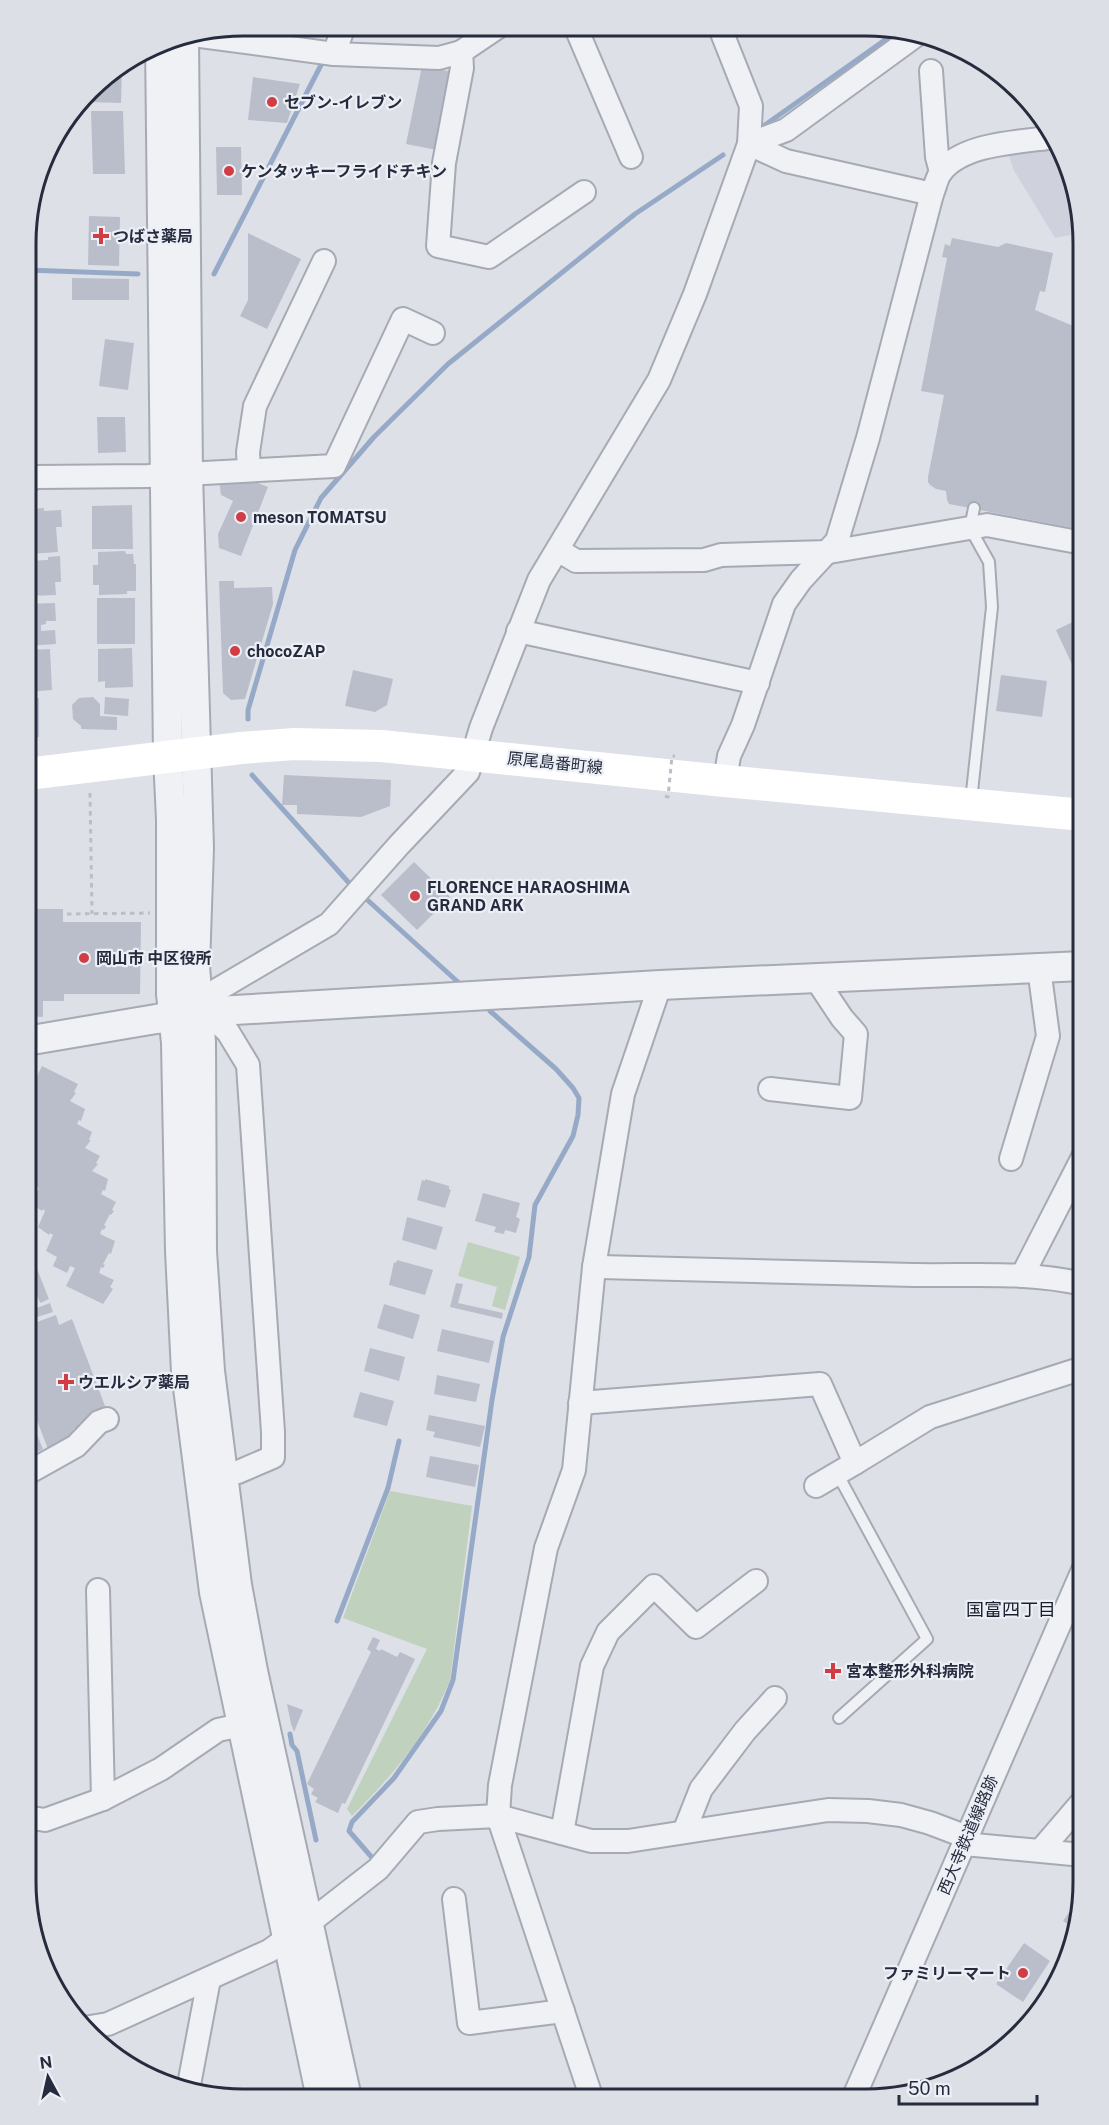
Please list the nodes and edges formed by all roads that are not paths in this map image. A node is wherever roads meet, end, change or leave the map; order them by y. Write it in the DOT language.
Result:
graph roads {
  1 [pos="340,36"];
  2 [pos="485,36"];
  3 [pos="579,36"];
  4 [pos="723,36"];
  5 [pos="216,38"];
  6 [pos="908,41"];
  7 [pos="184,45"];
  8 [pos="461,52"];
  9 [pos="160,53"];
  10 [pos="334,54"];
  11 [pos="931,71"];
  12 [pos="1044,139"];
  13 [pos="749,144"];
  14 [pos="631,157"];
  15 [pos="941,172"];
  16 [pos="584,192"];
  17 [pos="932,194"];
  18 [pos="324,261"];
  19 [pos="433,333"];
  20 [pos="249,470"];
  21 [pos="177,474"];
  22 [pos="36,477"];
  23 [pos="972,518"];
  24 [pos="1073,541"];
  25 [pos="558,550"];
  26 [pos="829,552"];
  27 [pos="518,631"];
  28 [pos="758,683"];
  29 [pos="474,754"];
  30 [pos="182,756"];
  31 [pos="36,773"];
  32 [pos="725,781"];
  33 [pos="971,804"];
  34 [pos="1073,814"];
  35 [pos="1073,966"];
  36 [pos="1039,968"];
  37 [pos="816,979"];
  38 [pos="660,985"];
  39 [pos="193,1014"];
  40 [pos="36,1039"];
  41 [pos="770,1089"];
  42 [pos="1011,1159"];
  43 [pos="1073,1177"];
  44 [pos="594,1267"];
  45 [pos="1022,1276"];
  46 [pos="1073,1282"];
  47 [pos="1073,1371"];
  48 [pos="580,1403"];
  49 [pos="107,1419"];
  50 [pos="36,1468"];
  51 [pos="846,1468"];
  52 [pos="223,1475"];
  53 [pos="816,1486"];
  54 [pos="756,1581"];
  55 [pos="98,1590"];
  56 [pos="1073,1593"];
  57 [pos="775,1698"];
  58 [pos="839,1718"];
  59 [pos="241,1725"];
  60 [pos="103,1799"];
  61 [pos="1073,1813"];
  62 [pos="498,1816"];
  63 [pos="36,1819"];
  64 [pos="684,1832"];
  65 [pos="562,1833"];
  66 [pos="966,1840"];
  67 [pos="1041,1851"];
  68 [pos="1073,1854"];
  69 [pos="454,1899"];
  70 [pos="298,1930"];
  71 [pos="209,1979"];
  72 [pos="563,2011"];
  73 [pos="95,2026"];
  74 [pos="190,2081"];
  75 [pos="320,2089"];
  76 [pos="344,2089"];
  77 [pos="589,2089"];
  78 [pos="857,2089"];
  1 -- 10 [label="street"];
  2 -- 8 [label="street"];
  3 -- 14 [label="street"];
  4 -- 13 [label="street"];
  5 -- 10 [label="street"];
  6 -- 13 [label="street"];
  7 -- 21 [label="street"];
  8 -- 10 [label="street"];
  8 -- 16 [label="street"];
  9 -- 21 [label="street"];
  11 -- 15 [label="street"];
  12 -- 15 [label="street"];
  13 -- 17 [label="street"];
  13 -- 25 [label="street"];
  15 -- 17 [label="street"];
  17 -- 26 [label="street"];
  18 -- 20 [label="street"];
  19 -- 20 [label="street"];
  20 -- 21 [label="street"];
  21 -- 22 [label="street"];
  21 -- 30 [label="street"];
  23 -- 24 [label="street"];
  23 -- 26 [label="street"];
  23 -- 33 [label="lane"];
  25 -- 26 [label="street"];
  25 -- 27 [label="street"];
  26 -- 28 [label="street"];
  27 -- 28 [label="street"];
  27 -- 29 [label="street"];
  28 -- 32 [label="street"];
  29 -- 30 [label="main road, 原尾島番町線"];
  29 -- 32 [label="main road, 原尾島番町線"];
  29 -- 39 [label="street"];
  30 -- 31 [label="main road, 原尾島番町線"];
  30 -- 39 [label="street"];
  32 -- 33 [label="main road, 原尾島番町線"];
  33 -- 34 [label="main road, 原尾島番町線"];
  35 -- 36 [label="street"];
  36 -- 37 [label="street"];
  36 -- 42 [label="street"];
  37 -- 38 [label="street"];
  37 -- 41 [label="street"];
  38 -- 39 [label="street"];
  38 -- 44 [label="street"];
  39 -- 40 [label="street"];
  39 -- 52 [label="street"];
  39 -- 52 [label="street"];
  39 -- 59 [label="street"];
  43 -- 45 [label="street"];
  44 -- 45 [label="street"];
  44 -- 48 [label="street"];
  45 -- 46 [label="street"];
  47 -- 51 [label="street"];
  48 -- 51 [label="street"];
  48 -- 62 [label="street"];
  49 -- 50 [label="street"];
  51 -- 53 [label="street"];
  51 -- 58 [label="lane"];
  52 -- 70 [label="street"];
  54 -- 65 [label="street"];
  55 -- 60 [label="street"];
  56 -- 66 [label="street, 西大寺鉄道線路跡"];
  57 -- 64 [label="street"];
  59 -- 60 [label="street"];
  59 -- 70 [label="street"];
  60 -- 63 [label="street"];
  61 -- 67 [label="street"];
  62 -- 65 [label="street"];
  62 -- 70 [label="street"];
  62 -- 72 [label="street"];
  64 -- 65 [label="street"];
  64 -- 66 [label="street"];
  66 -- 67 [label="street"];
  66 -- 78 [label="street, 西大寺鉄道線路跡"];
  67 -- 68 [label="street"];
  69 -- 72 [label="street"];
  70 -- 71 [label="street"];
  70 -- 75 [label="street"];
  70 -- 76 [label="street"];
  71 -- 73 [label="street"];
  71 -- 74 [label="street"];
  72 -- 77 [label="street"];
}
